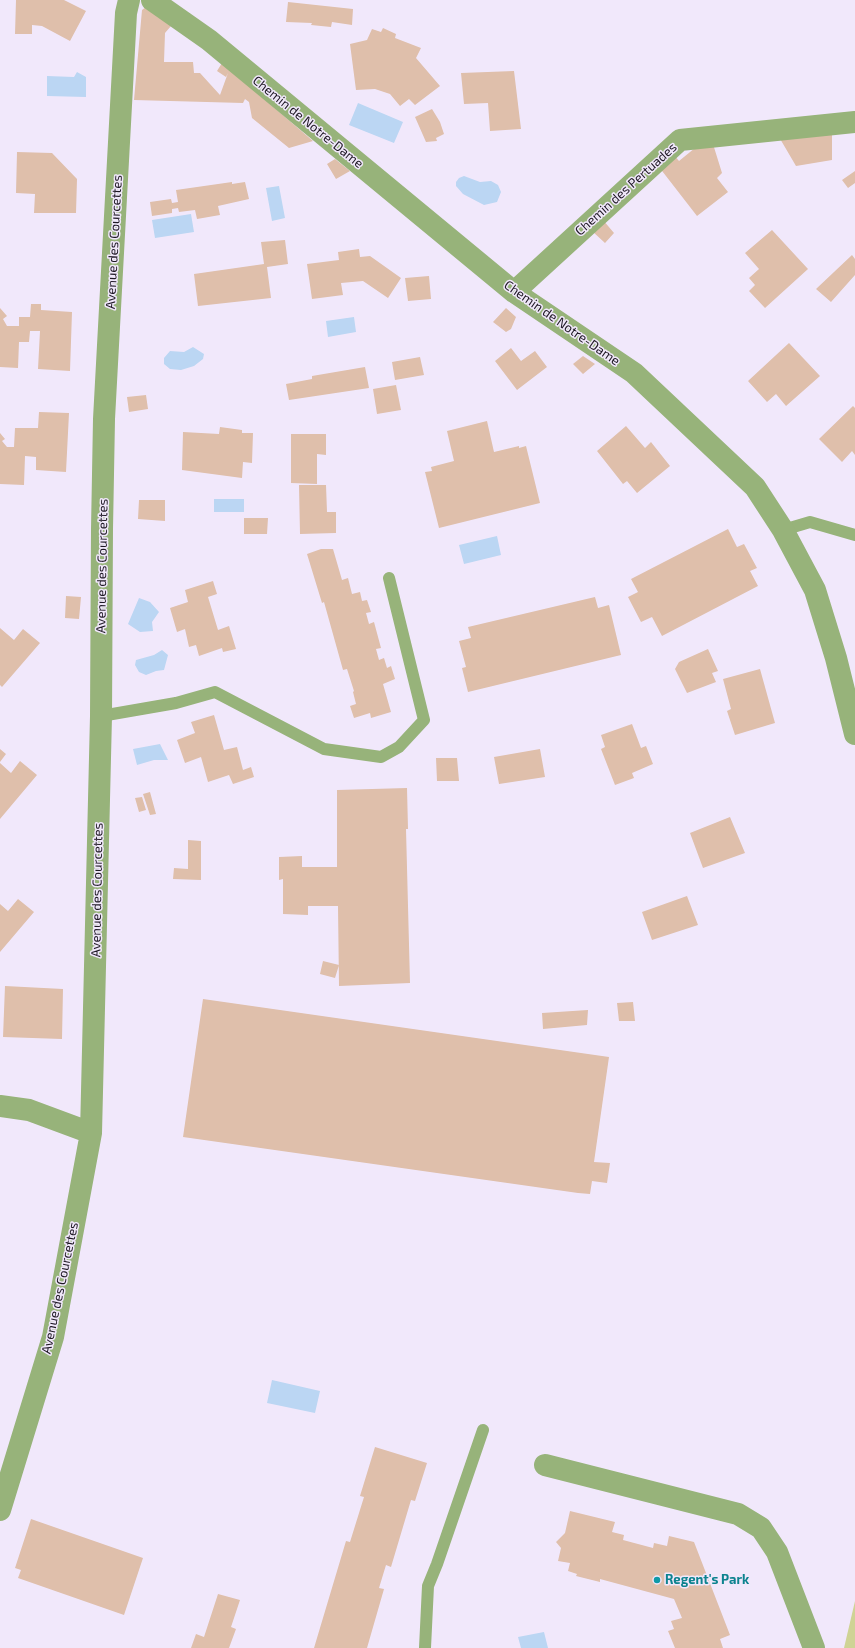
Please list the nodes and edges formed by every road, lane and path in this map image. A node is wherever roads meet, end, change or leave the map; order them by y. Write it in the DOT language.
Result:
graph roads {
  1 [pos="129,0"];
  2 [pos="152,0"];
  3 [pos="855,122"];
  4 [pos="514,292"];
  5 [pos="783,530"];
  6 [pos="855,535"];
  7 [pos="389,578"];
  8 [pos="101,716"];
  9 [pos="855,734"];
  10 [pos="0,1106"];
  11 [pos="91,1133"];
  12 [pos="483,1430"];
  13 [pos="545,1466"];
  14 [pos="0,1510"];
  15 [pos="425,1648"];
  16 [pos="814,1648"];
  1 -- 8 [label="street, Avenue des Courcettes"];
  2 -- 4 [label="street, Chemin de Notre-Dame"];
  3 -- 4 [label="street, Chemin des Pertuades"];
  4 -- 5 [label="street, Chemin de Notre-Dame"];
  5 -- 6 [label="lane"];
  5 -- 9 [label="street, Chemin de Notre-Dame"];
  7 -- 8 [label="lane"];
  8 -- 11 [label="street, Avenue des Courcettes"];
  10 -- 11 [label="street"];
  11 -- 14 [label="street, Avenue des Courcettes"];
  12 -- 15 [label="lane"];
  13 -- 16 [label="street"];
}
